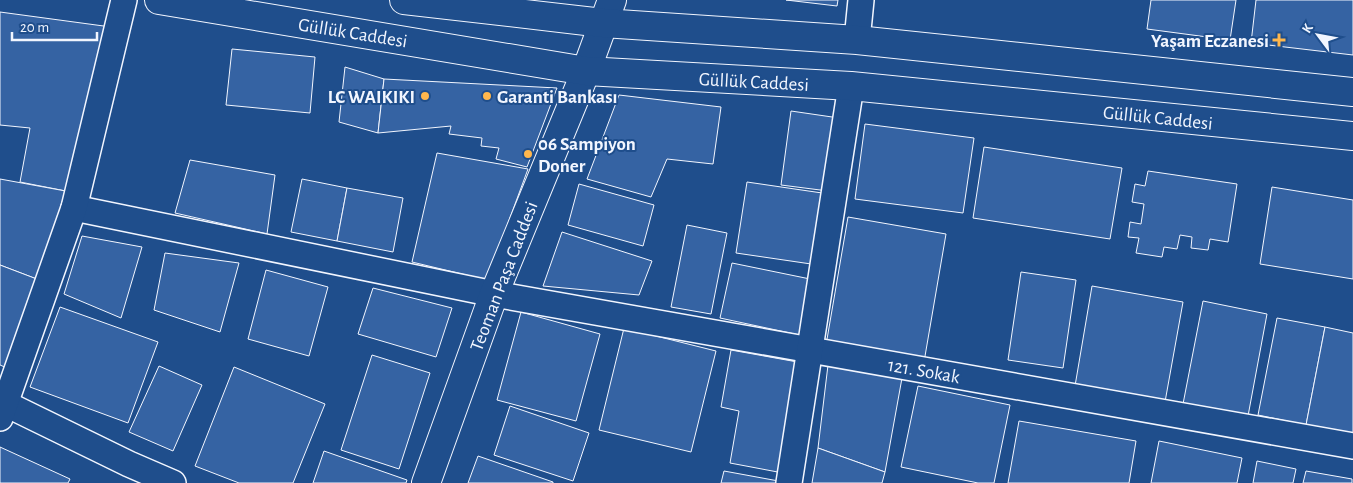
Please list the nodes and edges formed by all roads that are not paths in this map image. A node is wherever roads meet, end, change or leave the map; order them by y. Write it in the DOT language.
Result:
graph roads {
  1 [pos="124,0"];
  2 [pos="159,0"];
  3 [pos="404,0"];
  4 [pos="861,0"];
  5 [pos="608,12"];
  6 [pos="857,40"];
  7 [pos="586,71"];
  8 [pos="851,86"];
  9 [pos="1353,92"];
  10 [pos="1353,136"];
  11 [pos="74,208"];
  12 [pos="494,294"];
  13 [pos="810,349"];
  14 [pos="2,407"];
  15 [pos="1353,446"];
  16 [pos="123,473"];
  17 [pos="173,483"];
  18 [pos="426,483"];
  19 [pos="789,483"];
  1 -- 11 [label="street"];
  2 -- 7 [label="main road, Güllük Caddesi"];
  3 -- 5 [label="main road"];
  4 -- 6 [label="street"];
  5 -- 6 [label="main road"];
  5 -- 7 [label="main road, Teoman Paşa Caddesi"];
  6 -- 9 [label="main road"];
  7 -- 8 [label="main road, Güllük Caddesi"];
  7 -- 12 [label="main road, Teoman Paşa Caddesi"];
  8 -- 10 [label="main road, Güllük Caddesi"];
  8 -- 13 [label="street"];
  11 -- 12 [label="street, 121. Sokak"];
  11 -- 14 [label="street"];
  12 -- 13 [label="street, 121. Sokak"];
  12 -- 18 [label="main road, Teoman Paşa Caddesi"];
  13 -- 15 [label="street, 121. Sokak"];
  13 -- 19 [label="street"];
  14 -- 16 [label="street"];
  16 -- 17 [label="street"];
}
